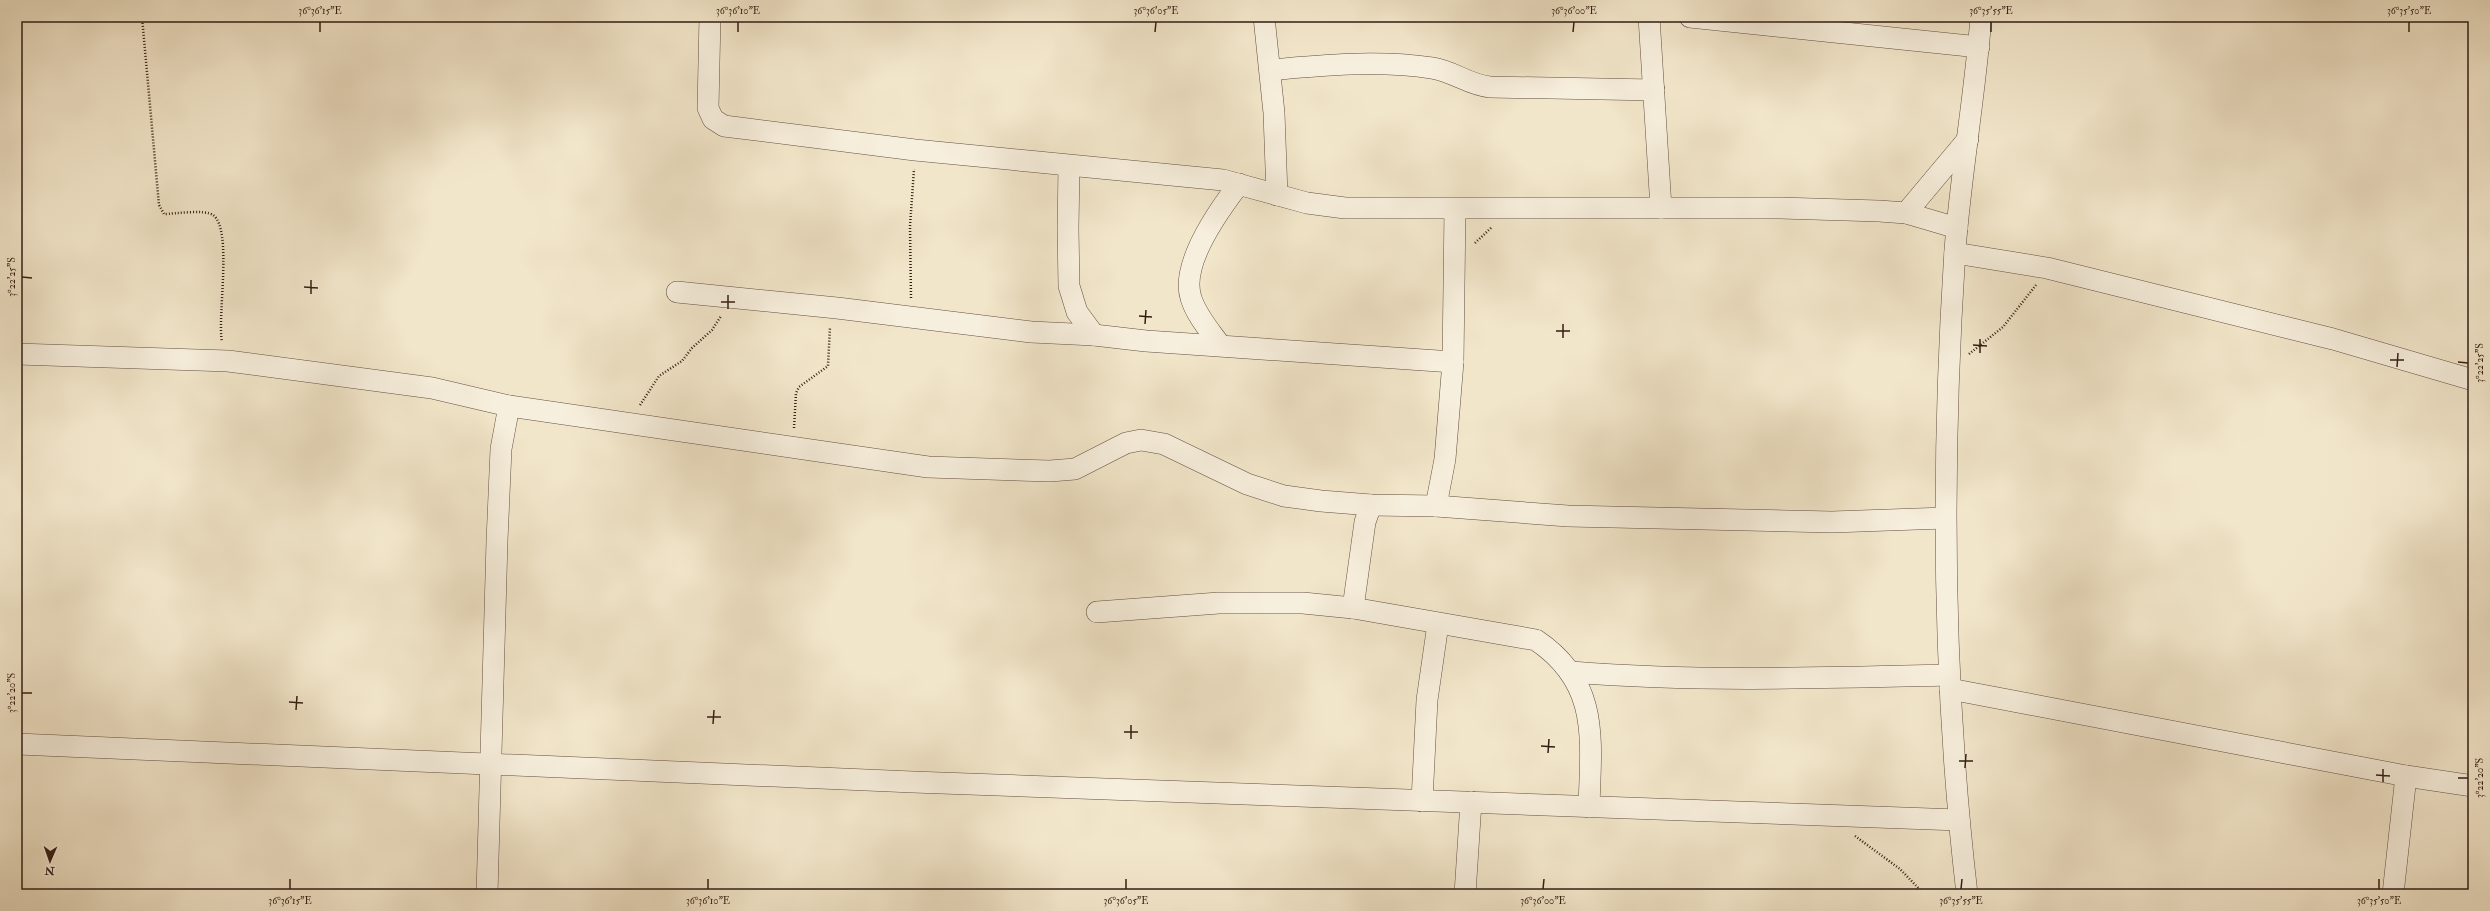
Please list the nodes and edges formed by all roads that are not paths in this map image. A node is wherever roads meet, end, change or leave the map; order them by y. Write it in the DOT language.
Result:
graph roads {
  1 [pos="710,17"];
  2 [pos="1264,17"];
  3 [pos="1649,17"];
  4 [pos="1690,17"];
  5 [pos="1981,17"];
  6 [pos="1979,47"];
  7 [pos="1270,70"];
  8 [pos="1654,90"];
  9 [pos="1968,139"];
  10 [pos="1070,166"];
  11 [pos="1238,184"];
  12 [pos="1277,195"];
  13 [pos="1661,208"];
  14 [pos="1455,209"];
  15 [pos="1906,214"];
  16 [pos="1957,228"];
  17 [pos="1955,253"];
  18 [pos="677,292"];
  19 [pos="1094,334"];
  20 [pos="1220,345"];
  21 [pos="17,354"];
  22 [pos="1453,362"];
  23 [pos="2473,380"];
  24 [pos="509,406"];
  25 [pos="1371,505"];
  26 [pos="1436,506"];
  27 [pos="1945,518"];
  28 [pos="1353,608"];
  29 [pos="1097,612"];
  30 [pos="1438,624"];
  31 [pos="1571,672"];
  32 [pos="1949,682"];
  33 [pos="17,744"];
  34 [pos="491,762"];
  35 [pos="2406,776"];
  36 [pos="2473,786"];
  37 [pos="1422,801"];
  38 [pos="1471,802"];
  39 [pos="1589,807"];
  40 [pos="1959,820"];
  41 [pos="487,894"];
  42 [pos="1465,894"];
  43 [pos="1967,894"];
  44 [pos="2393,894"];
  1 -- 10 [label="street"];
  2 -- 7 [label="street"];
  3 -- 8 [label="street"];
  4 -- 6 [label="street"];
  5 -- 6 [label="street"];
  6 -- 9 [label="street"];
  7 -- 8 [label="street"];
  7 -- 12 [label="street"];
  8 -- 13 [label="street"];
  9 -- 15 [label="street"];
  9 -- 16 [label="street"];
  10 -- 11 [label="street"];
  10 -- 19 [label="street"];
  11 -- 12 [label="street"];
  11 -- 20 [label="street"];
  12 -- 14 [label="street"];
  13 -- 14 [label="street"];
  13 -- 15 [label="street"];
  14 -- 22 [label="street"];
  15 -- 16 [label="street"];
  16 -- 17 [label="street"];
  17 -- 23 [label="street"];
  17 -- 27 [label="street"];
  18 -- 19 [label="street"];
  19 -- 20 [label="street"];
  20 -- 22 [label="street"];
  21 -- 24 [label="street"];
  22 -- 26 [label="street"];
  24 -- 25 [label="street"];
  24 -- 34 [label="street"];
  25 -- 26 [label="street"];
  25 -- 28 [label="street"];
  26 -- 27 [label="street"];
  27 -- 32 [label="street"];
  28 -- 29 [label="street"];
  28 -- 30 [label="street"];
  30 -- 31 [label="street"];
  30 -- 37 [label="street"];
  31 -- 32 [label="street"];
  31 -- 39 [label="street"];
  32 -- 35 [label="street"];
  32 -- 40 [label="street"];
  33 -- 34 [label="street"];
  34 -- 37 [label="street"];
  34 -- 41 [label="street"];
  35 -- 36 [label="street"];
  35 -- 44 [label="street"];
  37 -- 38 [label="street"];
  38 -- 39 [label="street"];
  38 -- 42 [label="street"];
  39 -- 40 [label="street"];
  40 -- 43 [label="street"];
}
